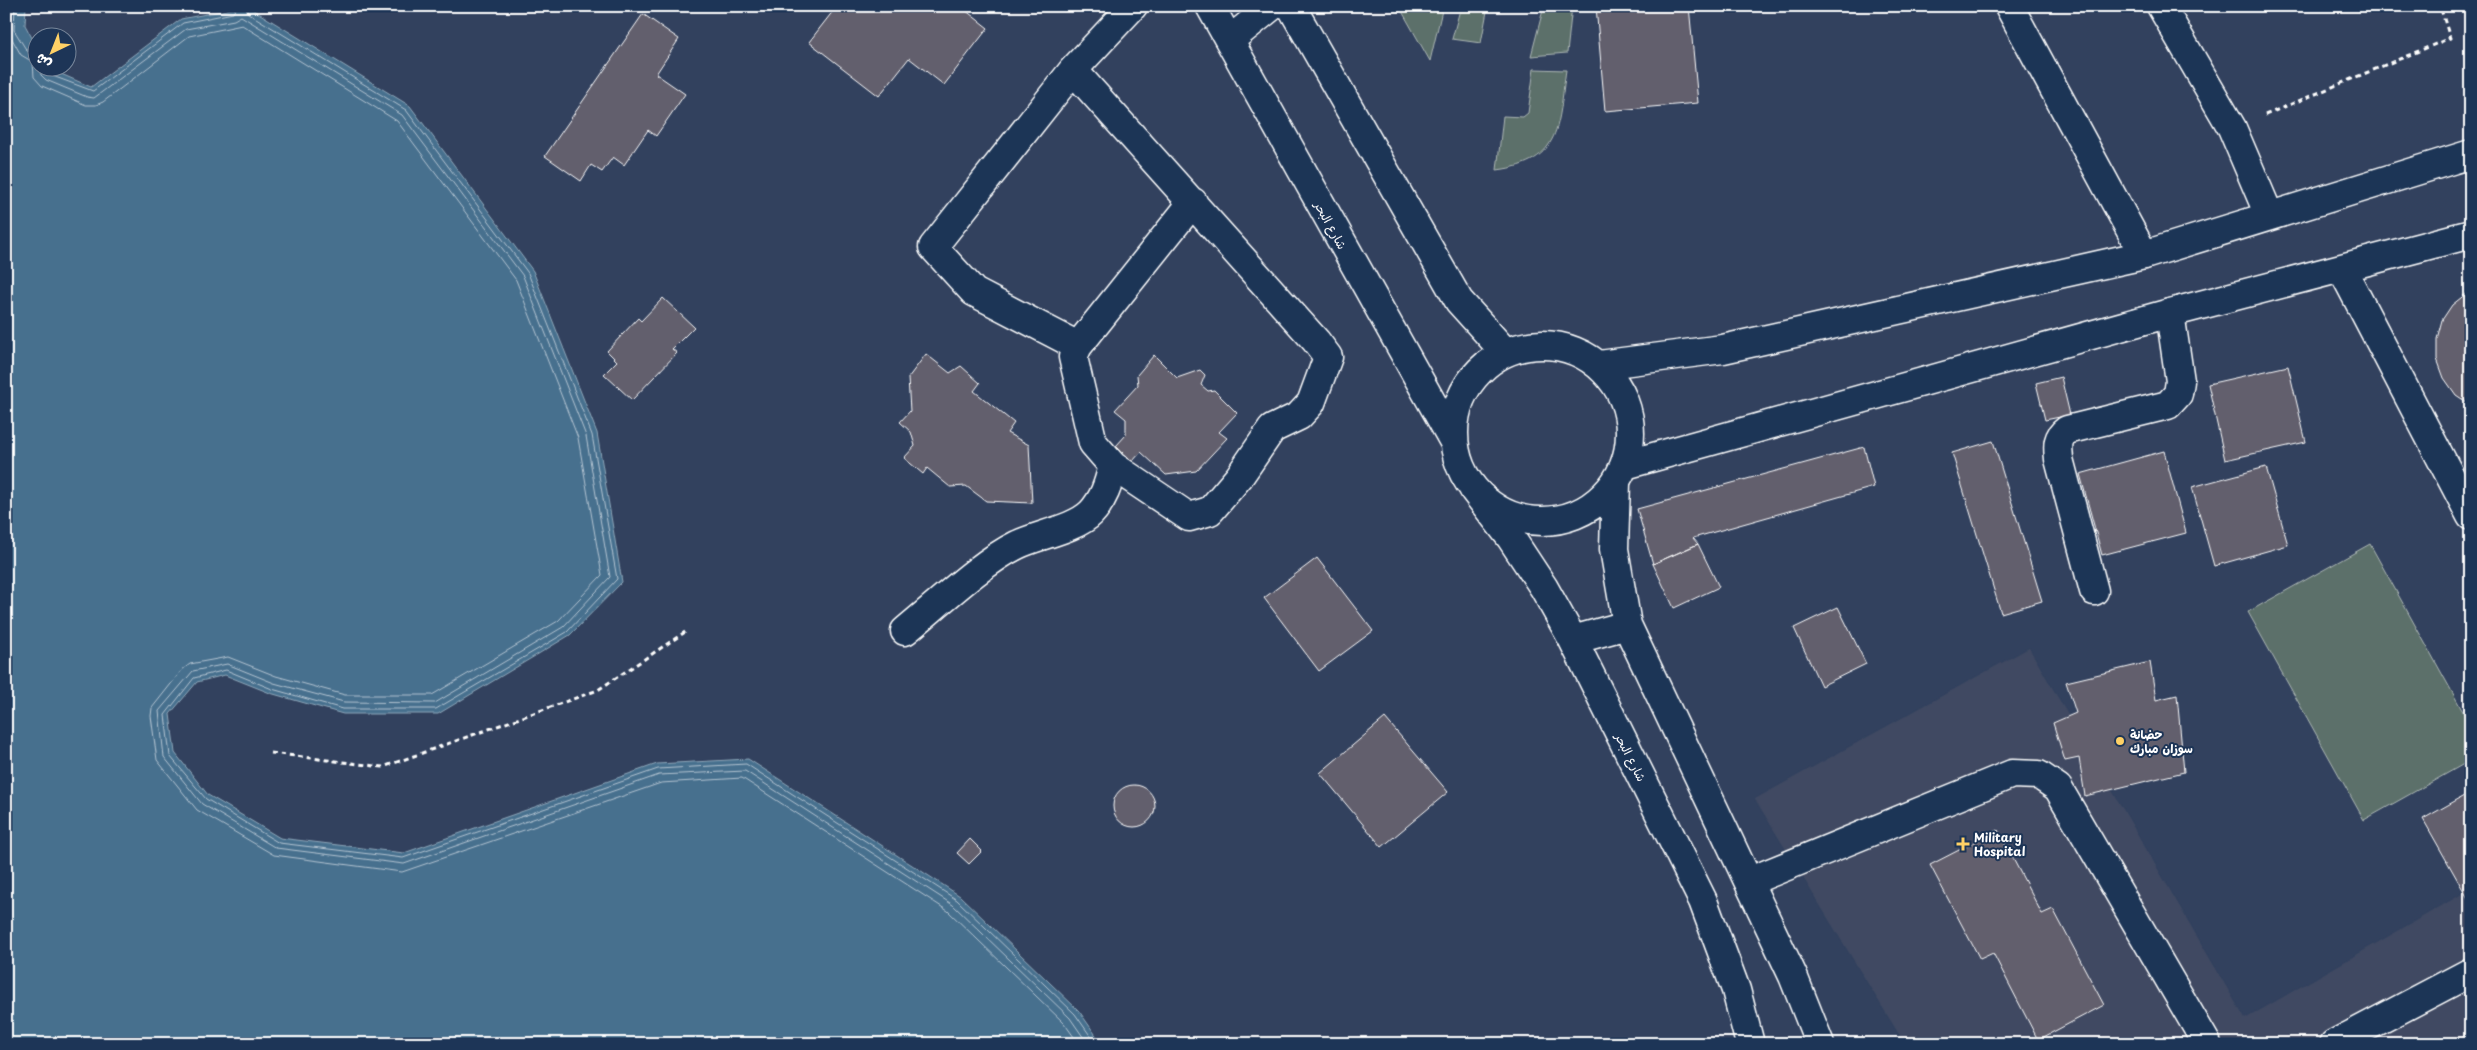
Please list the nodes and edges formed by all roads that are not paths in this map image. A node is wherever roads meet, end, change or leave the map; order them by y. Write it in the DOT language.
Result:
graph roads {
  1 [pos="1133,6"];
  2 [pos="1210,6"];
  3 [pos="1272,6"];
  4 [pos="1291,6"];
  5 [pos="2009,6"];
  6 [pos="2161,6"];
  7 [pos="1230,40"];
  8 [pos="1073,70"];
  9 [pos="2471,154"];
  10 [pos="1193,202"];
  11 [pos="2269,214"];
  12 [pos="2471,234"];
  13 [pos="2144,255"];
  14 [pos="2342,269"];
  15 [pos="2170,313"];
  16 [pos="1078,346"];
  17 [pos="1505,352"];
  18 [pos="1599,365"];
  19 [pos="1454,442"];
  20 [pos="1112,466"];
  21 [pos="1620,474"];
  22 [pos="1474,490"];
  23 [pos="2471,516"];
  24 [pos="2094,591"];
  25 [pos="1627,625"];
  26 [pos="905,631"];
  27 [pos="1573,640"];
  28 [pos="1750,881"];
  29 [pos="2471,972"];
  30 [pos="1750,1044"];
  31 [pos="1820,1044"];
  32 [pos="2207,1044"];
  33 [pos="2334,1044"];
  1 -- 8 [label="main road"];
  2 -- 7 [label="main road, شارع البحر"];
  3 -- 7 [label="main road"];
  4 -- 17 [label="main road"];
  5 -- 13 [label="main road"];
  6 -- 11 [label="main road"];
  7 -- 19 [label="main road, شارع البحر"];
  8 -- 10 [label="main road"];
  8 -- 16 [label="main road"];
  9 -- 11 [label="main road"];
  10 -- 16 [label="main road"];
  10 -- 20 [label="main road"];
  11 -- 13 [label="main road"];
  12 -- 14 [label="main road"];
  13 -- 18 [label="main road"];
  14 -- 15 [label="main road"];
  14 -- 23 [label="main road"];
  15 -- 21 [label="main road"];
  15 -- 24 [label="main road"];
  16 -- 20 [label="main road"];
  17 -- 18 [label="main road"];
  17 -- 19 [label="main road"];
  18 -- 21 [label="main road"];
  19 -- 22 [label="main road"];
  20 -- 26 [label="main road"];
  21 -- 22 [label="main road"];
  21 -- 25 [label="main road"];
  22 -- 27 [label="main road, شارع البحر"];
  25 -- 27 [label="main road"];
  25 -- 28 [label="main road"];
  27 -- 30 [label="main road, شارع البحر"];
  28 -- 31 [label="main road"];
  28 -- 32 [label="main road"];
  29 -- 33 [label="main road"];
}
